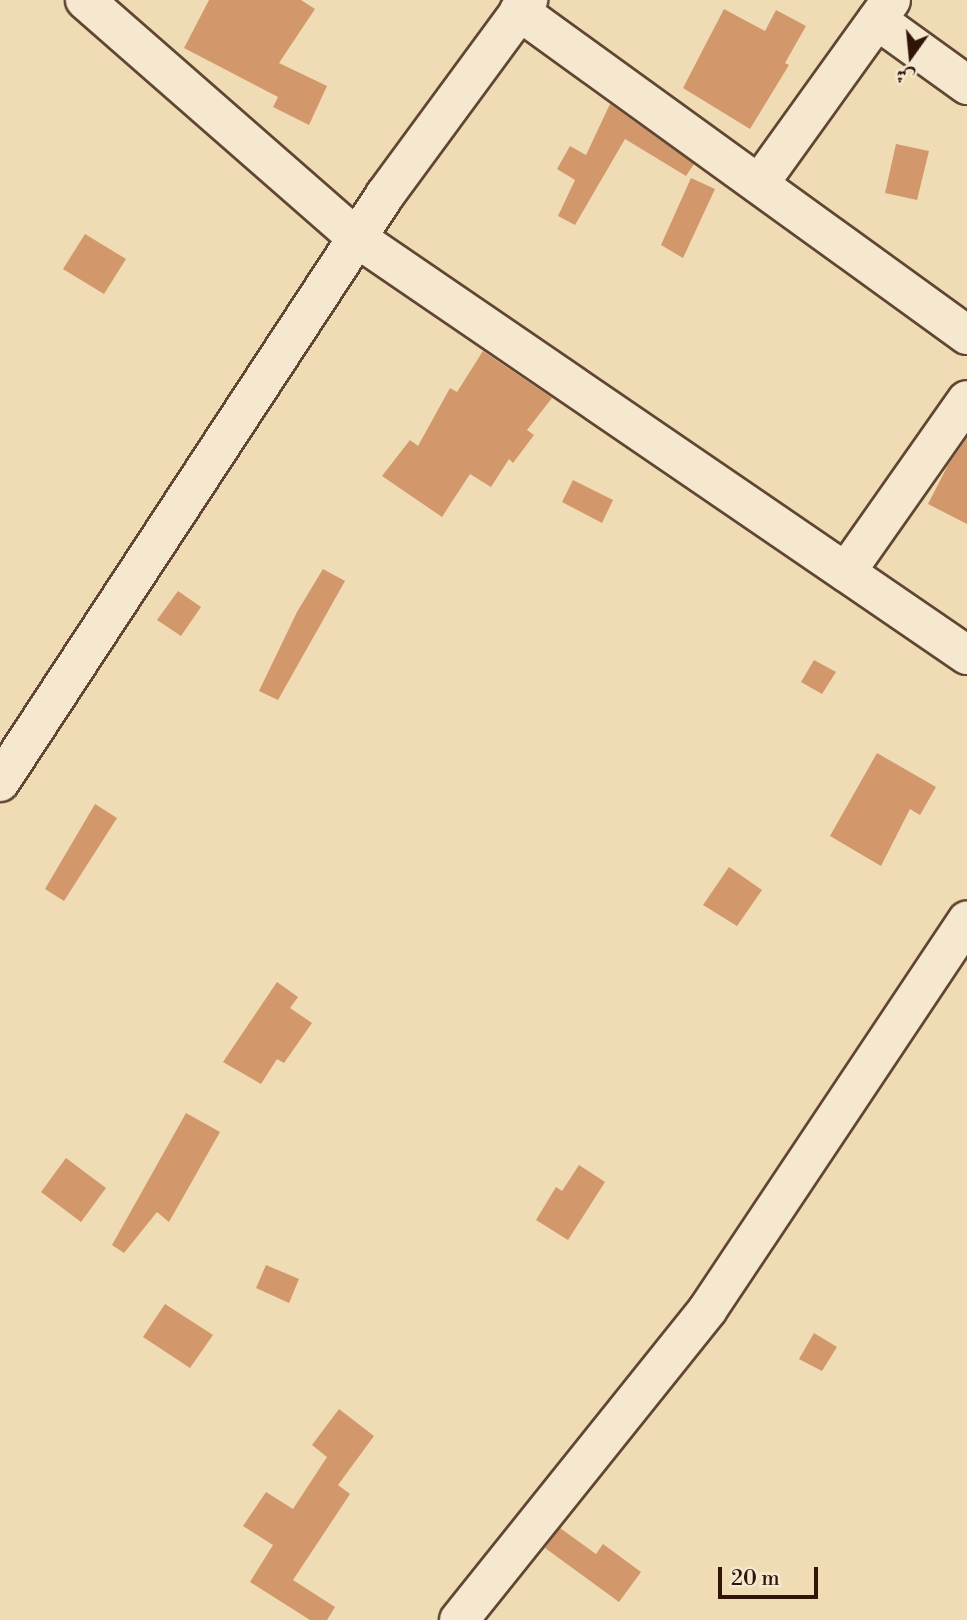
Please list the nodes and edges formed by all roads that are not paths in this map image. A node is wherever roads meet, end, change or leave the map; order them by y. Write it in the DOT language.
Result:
graph roads {
  1 [pos="85,0"];
  2 [pos="524,6"];
  3 [pos="884,10"];
  4 [pos="967,85"];
  5 [pos="759,184"];
  6 [pos="357,238"];
  7 [pos="967,335"];
  8 [pos="967,400"];
  9 [pos="846,572"];
  10 [pos="967,655"];
  11 [pos="0,782"];
  12 [pos="967,921"];
  13 [pos="459,1620"];
  1 -- 6 [label="street"];
  2 -- 5 [label="street"];
  2 -- 6 [label="street"];
  3 -- 4 [label="street"];
  3 -- 5 [label="street"];
  5 -- 7 [label="street"];
  6 -- 9 [label="street"];
  6 -- 11 [label="street"];
  8 -- 9 [label="street"];
  9 -- 10 [label="street"];
  12 -- 13 [label="street"];
}
